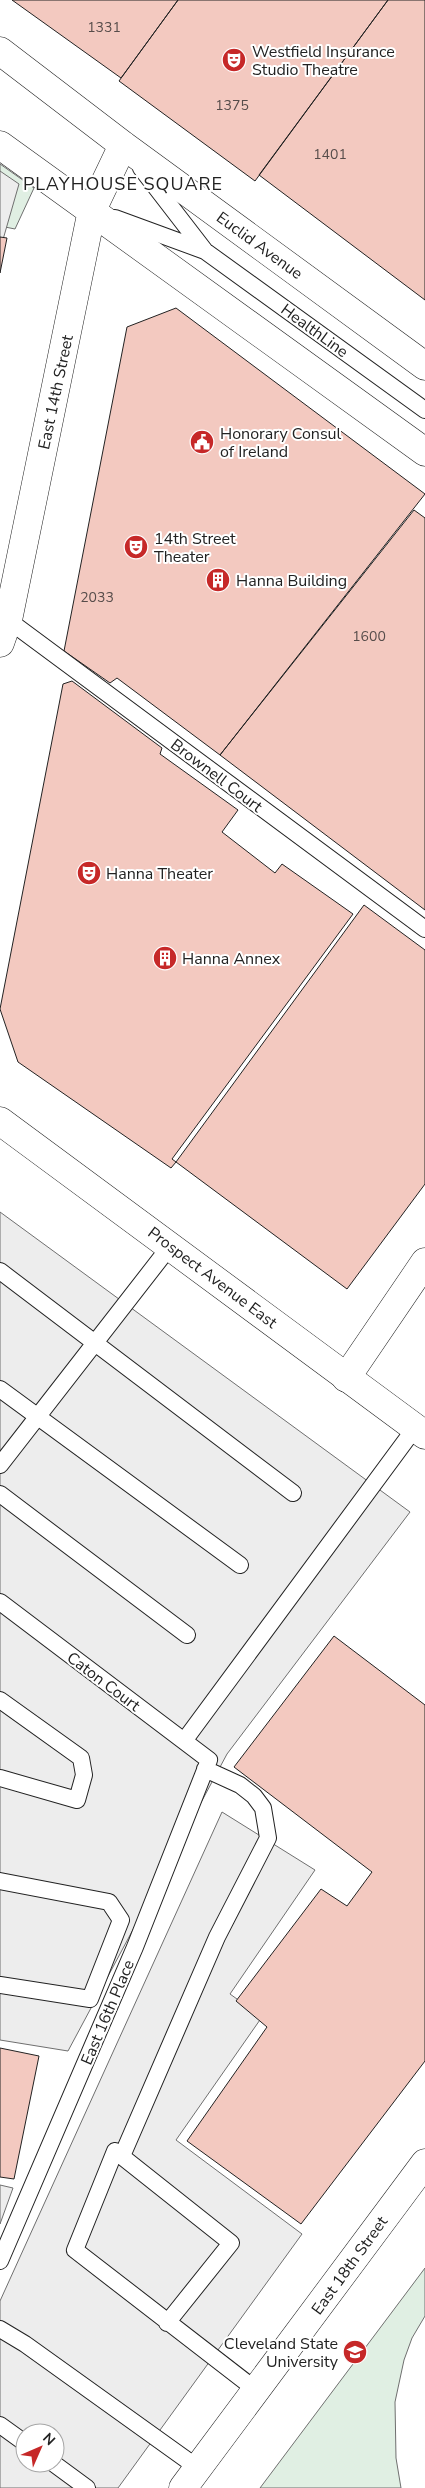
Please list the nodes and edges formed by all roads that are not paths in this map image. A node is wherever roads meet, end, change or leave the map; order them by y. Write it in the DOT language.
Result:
graph roads {
  1 [pos="0,51"];
  2 [pos="0,145"];
  3 [pos="123,145"];
  4 [pos="92,210"];
  5 [pos="205,251"];
  6 [pos="425,366"];
  7 [pos="425,410"];
  8 [pos="425,452"];
  9 [pos="4,632"];
  10 [pos="425,929"];
  11 [pos="0,1121"];
  12 [pos="171,1245"];
  13 [pos="425,1262"];
  14 [pos="0,1271"];
  15 [pos="94,1343"];
  16 [pos="346,1378"];
  17 [pos="0,1389"];
  18 [pos="37,1417"];
  19 [pos="420,1431"];
  20 [pos="0,1465"];
  21 [pos="293,1493"];
  22 [pos="0,1494"];
  23 [pos="240,1566"];
  24 [pos="0,1602"];
  25 [pos="187,1635"];
  26 [pos="0,1700"];
  27 [pos="184,1741"];
  28 [pos="207,1764"];
  29 [pos="0,1778"];
  30 [pos="0,1881"];
  31 [pos="0,1985"];
  32 [pos="122,2156"];
  33 [pos="425,2162"];
  34 [pos="0,2261"];
  35 [pos="167,2323"];
  36 [pos="0,2330"];
  37 [pos="256,2390"];
  38 [pos="0,2425"];
  39 [pos="15,2436"];
  40 [pos="65,2472"];
  41 [pos="191,2478"];
  42 [pos="87,2488"];
  1 -- 3 [label="main road, Euclid Avenue"];
  2 -- 4 [label="main road"];
  3 -- 4 [label="main road, East 14th Street"];
  3 -- 5 [label="lane, HealthLine"];
  3 -- 6 [label="main road, Euclid Avenue"];
  4 -- 5 [label="lane, HealthLine"];
  4 -- 8 [label="main road"];
  4 -- 9 [label="main road, East 14th Street"];
  5 -- 7 [label="lane, HealthLine"];
  9 -- 10 [label="lane, Brownell Court"];
  11 -- 12 [label="main road, Prospect Avenue East"];
  12 -- 15 [label="lane"];
  12 -- 16 [label="main road, Prospect Avenue East"];
  13 -- 16 [label="main road"];
  14 -- 15 [label="lane"];
  15 -- 18 [label="lane"];
  15 -- 21 [label="lane"];
  16 -- 19 [label="main road, Prospect Avenue East"];
  17 -- 18 [label="lane"];
  18 -- 20 [label="lane"];
  18 -- 23 [label="lane"];
  19 -- 27 [label="lane"];
  22 -- 25 [label="lane"];
  24 -- 27 [label="lane, Caton Court"];
  26 -- 29 [label="lane"];
  27 -- 28 [label="lane, Caton Court"];
  28 -- 32 [label="lane, Caton Court"];
  28 -- 34 [label="lane, East 16th Place"];
  30 -- 31 [label="lane"];
  32 -- 35 [label="lane"];
  32 -- 35 [label="lane"];
  33 -- 37 [label="main road, East 18th Street"];
  35 -- 37 [label="lane"];
  36 -- 41 [label="lane"];
  37 -- 41 [label="main road, East 18th Street"];
  38 -- 39 [label="lane"];
  40 -- 42 [label="lane"];
}
